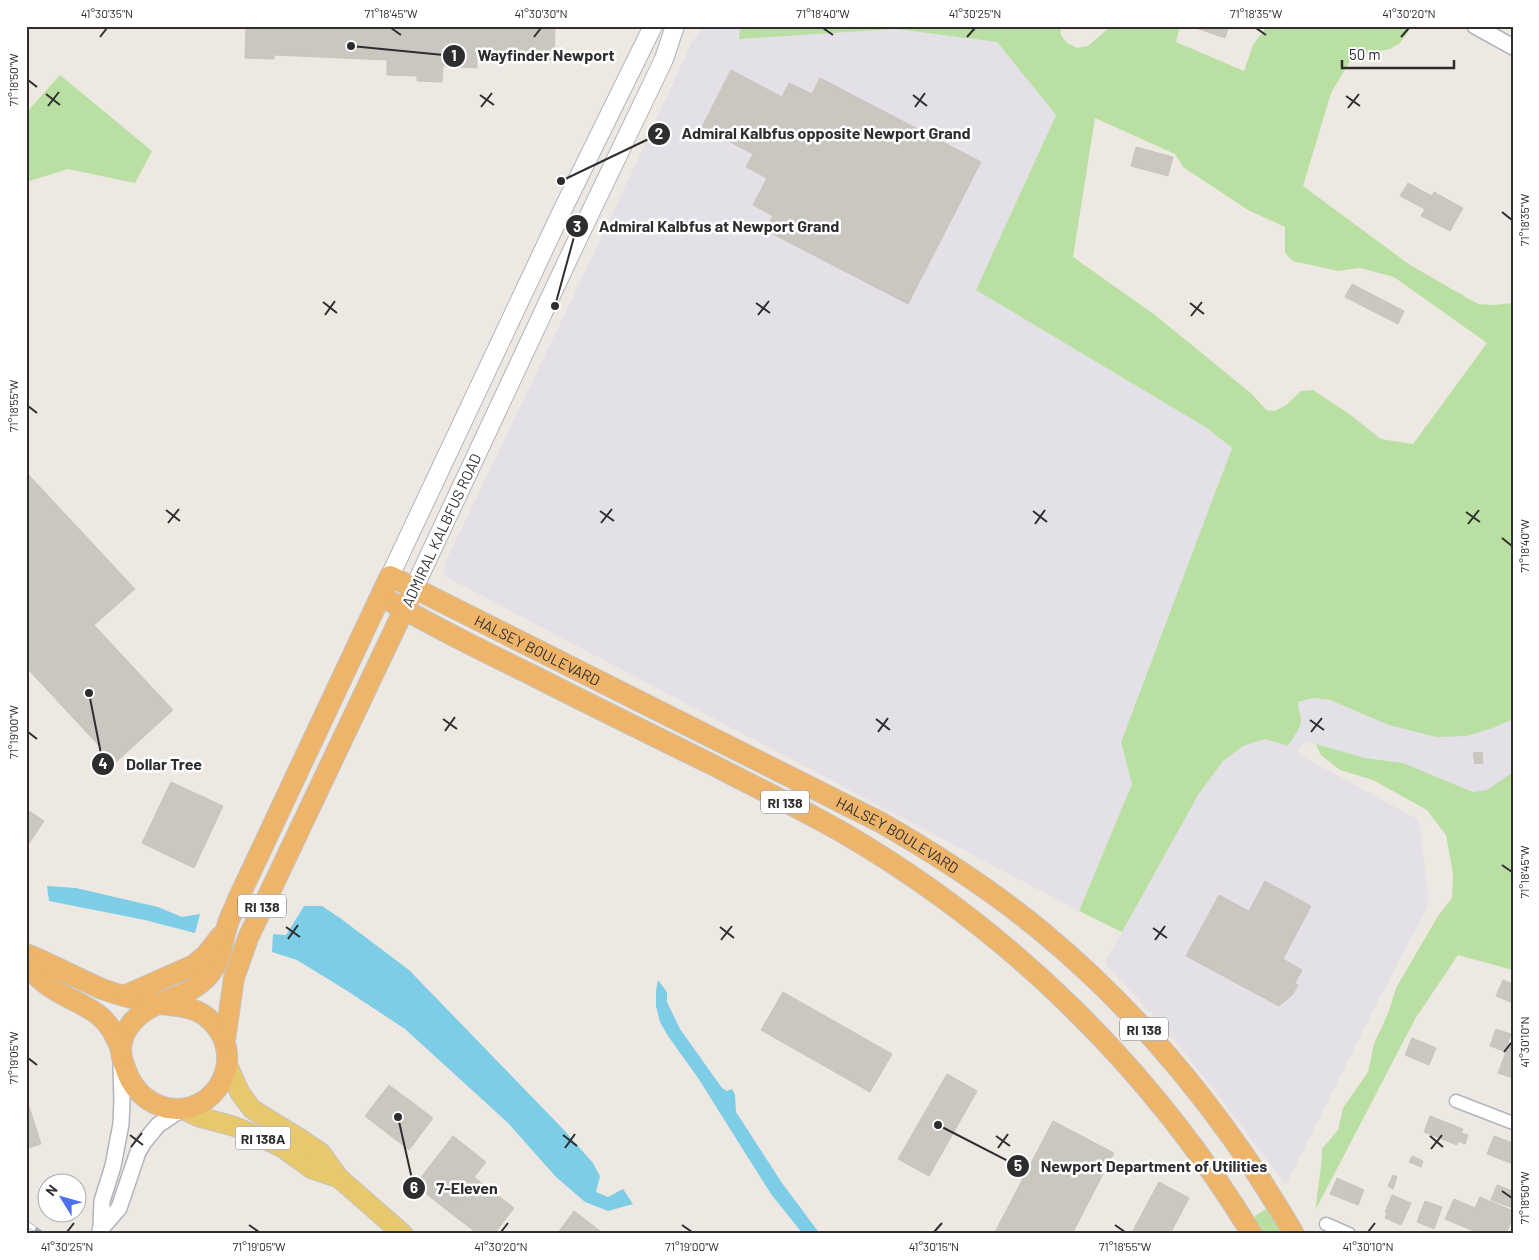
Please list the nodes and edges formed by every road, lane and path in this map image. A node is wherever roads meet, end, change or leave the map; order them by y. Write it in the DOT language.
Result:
graph roads {
  1 [pos="654,26"];
  2 [pos="675,26"];
  3 [pos="1475,26"];
  4 [pos="1513,47"];
  5 [pos="390,576"];
  6 [pos="414,588"];
  7 [pos="380,596"];
  8 [pos="403,610"];
  9 [pos="228,925"];
  10 [pos="26,954"];
  11 [pos="26,965"];
  12 [pos="124,996"];
  13 [pos="158,1004"];
  14 [pos="225,1040"];
  15 [pos="121,1050"];
  16 [pos="228,1066"];
  17 [pos="1456,1101"];
  18 [pos="182,1109"];
  19 [pos="1513,1123"];
  20 [pos="340,1178"];
  21 [pos="1326,1224"];
  22 [pos="100,1230"];
  23 [pos="403,1234"];
  24 [pos="1252,1234"];
  25 [pos="1294,1234"];
  26 [pos="1349,1234"];
  1 -- 5 [label="main road, ADMIRAL KALBFUS ROAD"];
  2 -- 6 [label="main road, ADMIRAL KALBFUS ROAD"];
  3 -- 4 [label="street"];
  5 -- 6 [label="highway, HALSEY BOULEVARD / RI 138"];
  5 -- 7 [label="highway, ADMIRAL KALBFUS ROAD / RI 138"];
  6 -- 8 [label="highway, ADMIRAL KALBFUS ROAD"];
  6 -- 25 [label="highway, HALSEY BOULEVARD / RI 138"];
  7 -- 8 [label="highway, HALSEY BOULEVARD"];
  7 -- 9 [label="highway, ADMIRAL KALBFUS ROAD / RI 138"];
  8 -- 14 [label="highway, ADMIRAL KALBFUS ROAD / RI 138"];
  8 -- 24 [label="highway, HALSEY BOULEVARD / RI 138"];
  9 -- 12 [label="highway, RI 138"];
  9 -- 13 [label="highway, ADMIRAL KALBFUS ROAD"];
  10 -- 12 [label="highway"];
  11 -- 15 [label="highway"];
  12 -- 13 [label="highway"];
  13 -- 14 [label="highway"];
  13 -- 15 [label="highway"];
  14 -- 16 [label="highway, RI 138"];
  15 -- 18 [label="highway"];
  15 -- 22 [label="street"];
  16 -- 18 [label="highway"];
  16 -- 20 [label="main road, RI 138A"];
  17 -- 19 [label="street"];
  18 -- 20 [label="main road, RI 138A"];
  18 -- 22 [label="street"];
  20 -- 23 [label="main road, RI 138A"];
  21 -- 26 [label="street"];
}
